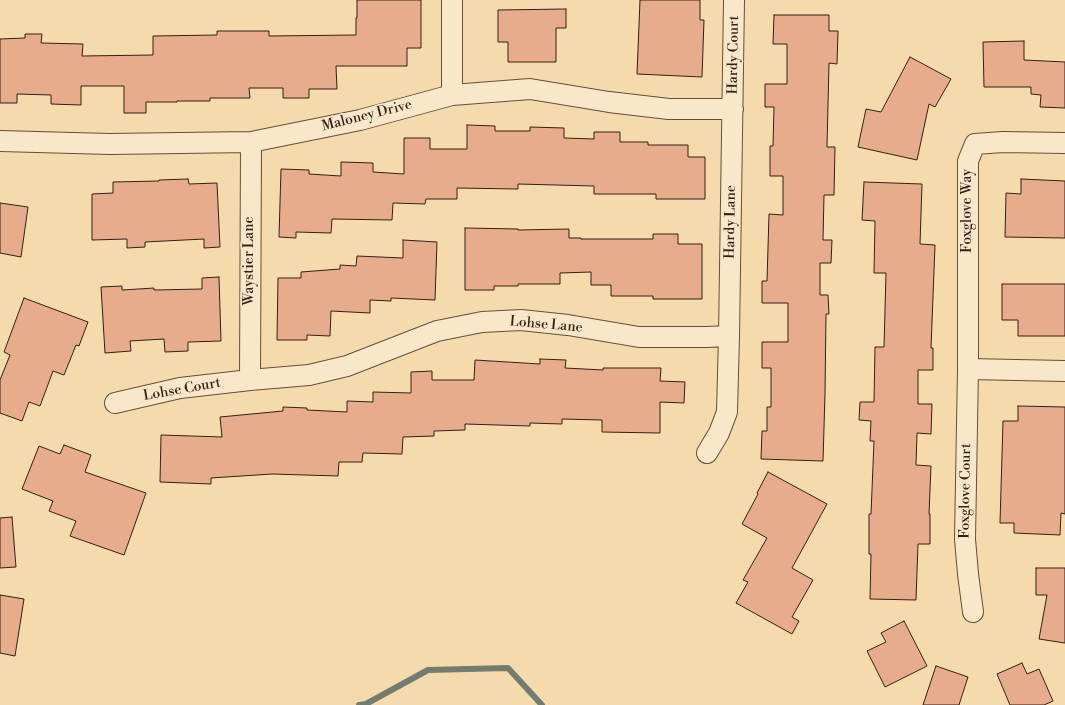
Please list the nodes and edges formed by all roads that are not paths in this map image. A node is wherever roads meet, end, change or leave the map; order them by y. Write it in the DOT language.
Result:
graph roads {
  1 [pos="452,0"];
  2 [pos="734,0"];
  3 [pos="452,95"];
  4 [pos="733,109"];
  5 [pos="0,141"];
  6 [pos="251,142"];
  7 [pos="1065,144"];
  8 [pos="729,336"];
  9 [pos="968,369"];
  10 [pos="1065,371"];
  11 [pos="250,380"];
  12 [pos="115,403"];
  13 [pos="707,452"];
  14 [pos="973,612"];
  1 -- 3 [label="street"];
  2 -- 4 [label="street, Hardy Court"];
  3 -- 4 [label="street, Maloney Drive"];
  3 -- 6 [label="street, Maloney Drive"];
  4 -- 8 [label="street, Hardy Lane"];
  5 -- 6 [label="street, Maloney Drive"];
  6 -- 11 [label="street, Waystier Lane"];
  7 -- 9 [label="street, Foxglove Way"];
  8 -- 11 [label="street, Lohse Lane"];
  8 -- 13 [label="street, Hardy Lane"];
  9 -- 10 [label="street"];
  9 -- 14 [label="street, Foxglove Court"];
  11 -- 12 [label="street, Lohse Court"];
}
